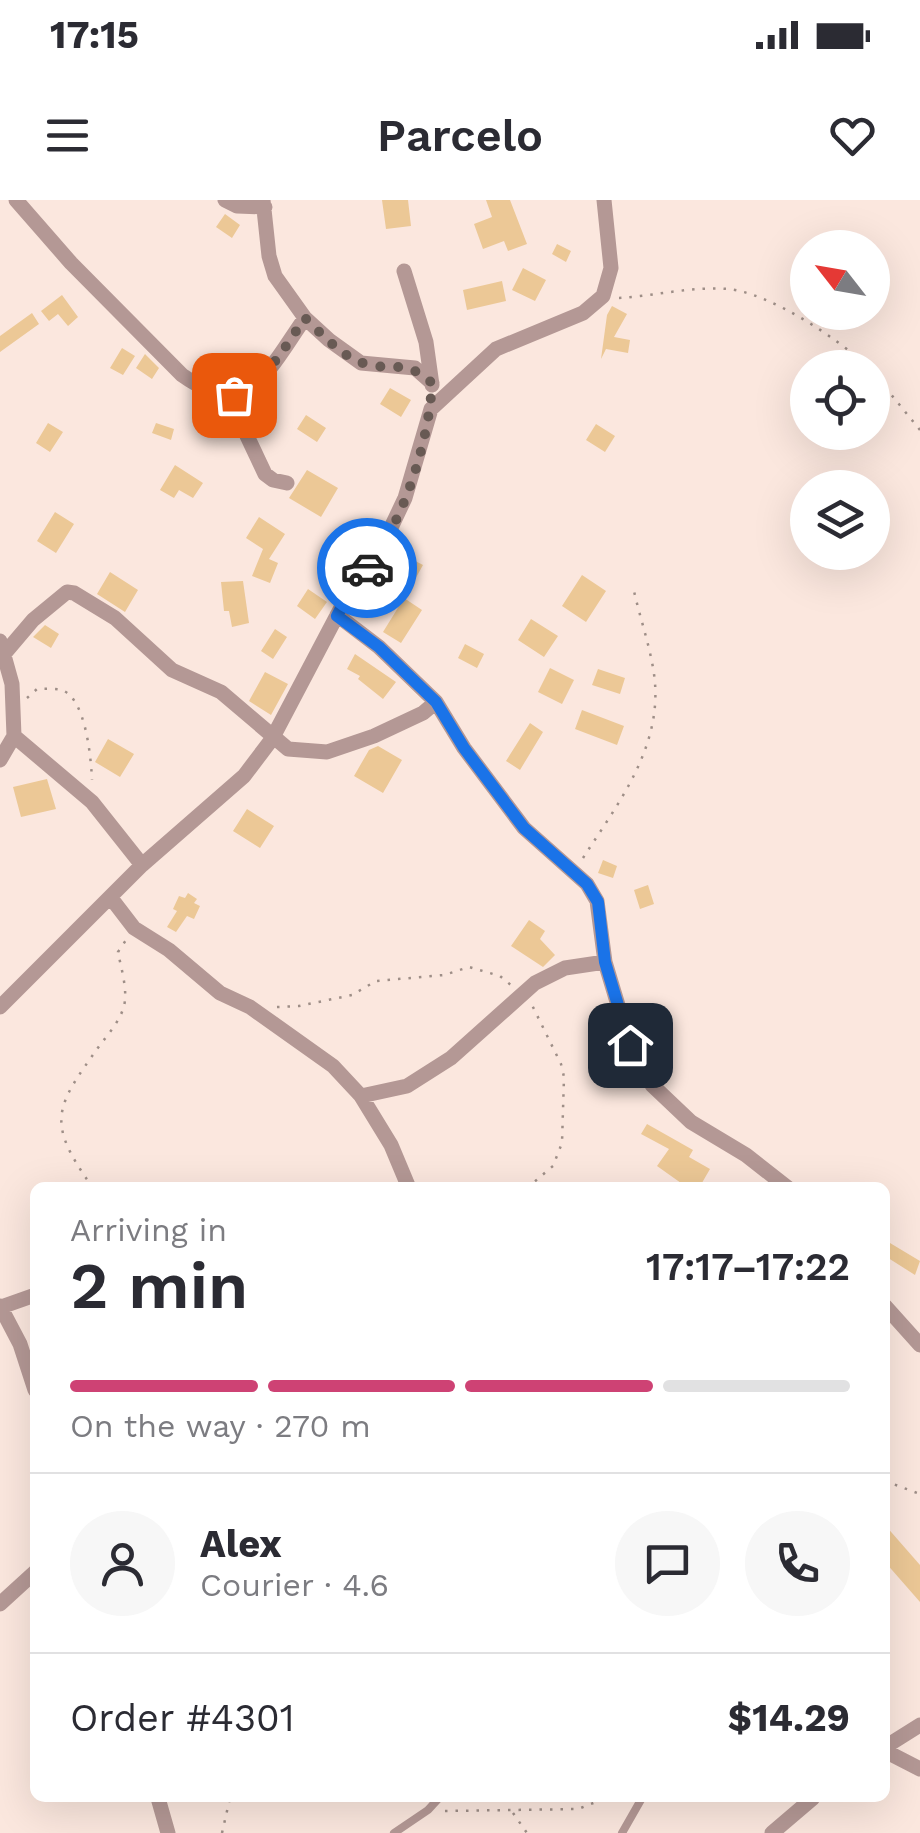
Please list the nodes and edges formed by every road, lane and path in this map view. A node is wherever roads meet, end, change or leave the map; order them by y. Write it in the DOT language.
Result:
graph roads {
  1 [pos="16,200"];
  2 [pos="224,200"];
  3 [pos="604,200"];
  4 [pos="264,203"];
  5 [pos="404,271"];
  6 [pos="602,296"];
  7 [pos="305,318"];
  8 [pos="845,350"];
  9 [pos="432,383"];
  10 [pos="890,393"];
  11 [pos="234,395"];
  12 [pos="430,409"];
  13 [pos="920,430"];
  14 [pos="287,483"];
  15 [pos="634,591"];
  16 [pos="337,616"];
  17 [pos="2,647"];
  18 [pos="436,702"];
  19 [pos="20,708"];
  20 [pos="14,736"];
  21 [pos="272,739"];
  22 [pos="0,760"];
  23 [pos="92,802"];
  24 [pos="142,865"];
  25 [pos="574,872"];
  26 [pos="110,898"];
  27 [pos="134,928"];
  28 [pos="605,962"];
  29 [pos="522,994"];
  30 [pos="0,1007"];
  31 [pos="250,1007"];
  32 [pos="361,1096"];
  33 [pos="89,1182"];
  34 [pos="407,1182"];
  35 [pos="536,1182"];
  36 [pos="780,1182"];
  37 [pos="30,1297"];
  38 [pos="1,1306"];
  39 [pos="890,1312"];
  40 [pos="920,1345"];
  41 [pos="30,1375"];
  42 [pos="890,1483"];
  43 [pos="920,1494"];
  44 [pos="30,1577"];
  45 [pos="0,1604"];
  46 [pos="920,1725"];
  47 [pos="890,1746"];
  48 [pos="890,1752"];
  49 [pos="920,1768"];
  50 [pos="159,1802"];
  51 [pos="229,1802"];
  52 [pos="435,1802"];
  53 [pos="596,1802"];
  54 [pos="640,1802"];
  55 [pos="808,1802"];
  56 [pos="428,1810"];
  57 [pos="512,1812"];
  58 [pos="168,1833"];
  59 [pos="222,1833"];
  60 [pos="394,1833"];
  61 [pos="527,1833"];
  62 [pos="622,1833"];
  63 [pos="772,1833"];
  1 -- 11 [label="street"];
  2 -- 4 [label="street"];
  3 -- 6 [label="street"];
  4 -- 7 [label="street"];
  5 -- 9 [label="street"];
  6 -- 8 [label="path"];
  6 -- 12 [label="street"];
  7 -- 9 [label="street"];
  7 -- 11 [label="street"];
  9 -- 12 [label="street"];
  10 -- 13 [label="path"];
  11 -- 14 [label="street"];
  12 -- 16 [label="street"];
  15 -- 25 [label="path"];
  16 -- 18 [label="street"];
  16 -- 21 [label="street"];
  17 -- 20 [label="street"];
  17 -- 21 [label="street"];
  18 -- 21 [label="street"];
  18 -- 25 [label="street"];
  19 -- 23 [label="path"];
  20 -- 22 [label="street"];
  20 -- 23 [label="street"];
  21 -- 24 [label="street"];
  23 -- 24 [label="street"];
  24 -- 26 [label="street"];
  25 -- 28 [label="street"];
  26 -- 27 [label="street"];
  26 -- 30 [label="street"];
  27 -- 31 [label="street"];
  27 -- 33 [label="path"];
  28 -- 29 [label="street"];
  28 -- 36 [label="street"];
  29 -- 31 [label="path"];
  29 -- 32 [label="street"];
  29 -- 35 [label="path"];
  31 -- 32 [label="street"];
  32 -- 34 [label="street"];
  37 -- 38 [label="street"];
  38 -- 41 [label="street"];
  39 -- 40 [label="street"];
  42 -- 43 [label="path"];
  44 -- 45 [label="street"];
  46 -- 47 [label="street"];
  48 -- 49 [label="street"];
  50 -- 58 [label="street"];
  51 -- 59 [label="path"];
  52 -- 56 [label="lane"];
  53 -- 57 [label="path"];
  54 -- 62 [label="lane"];
  55 -- 63 [label="street"];
  56 -- 57 [label="path"];
  56 -- 60 [label="lane"];
  57 -- 61 [label="path"];
}
